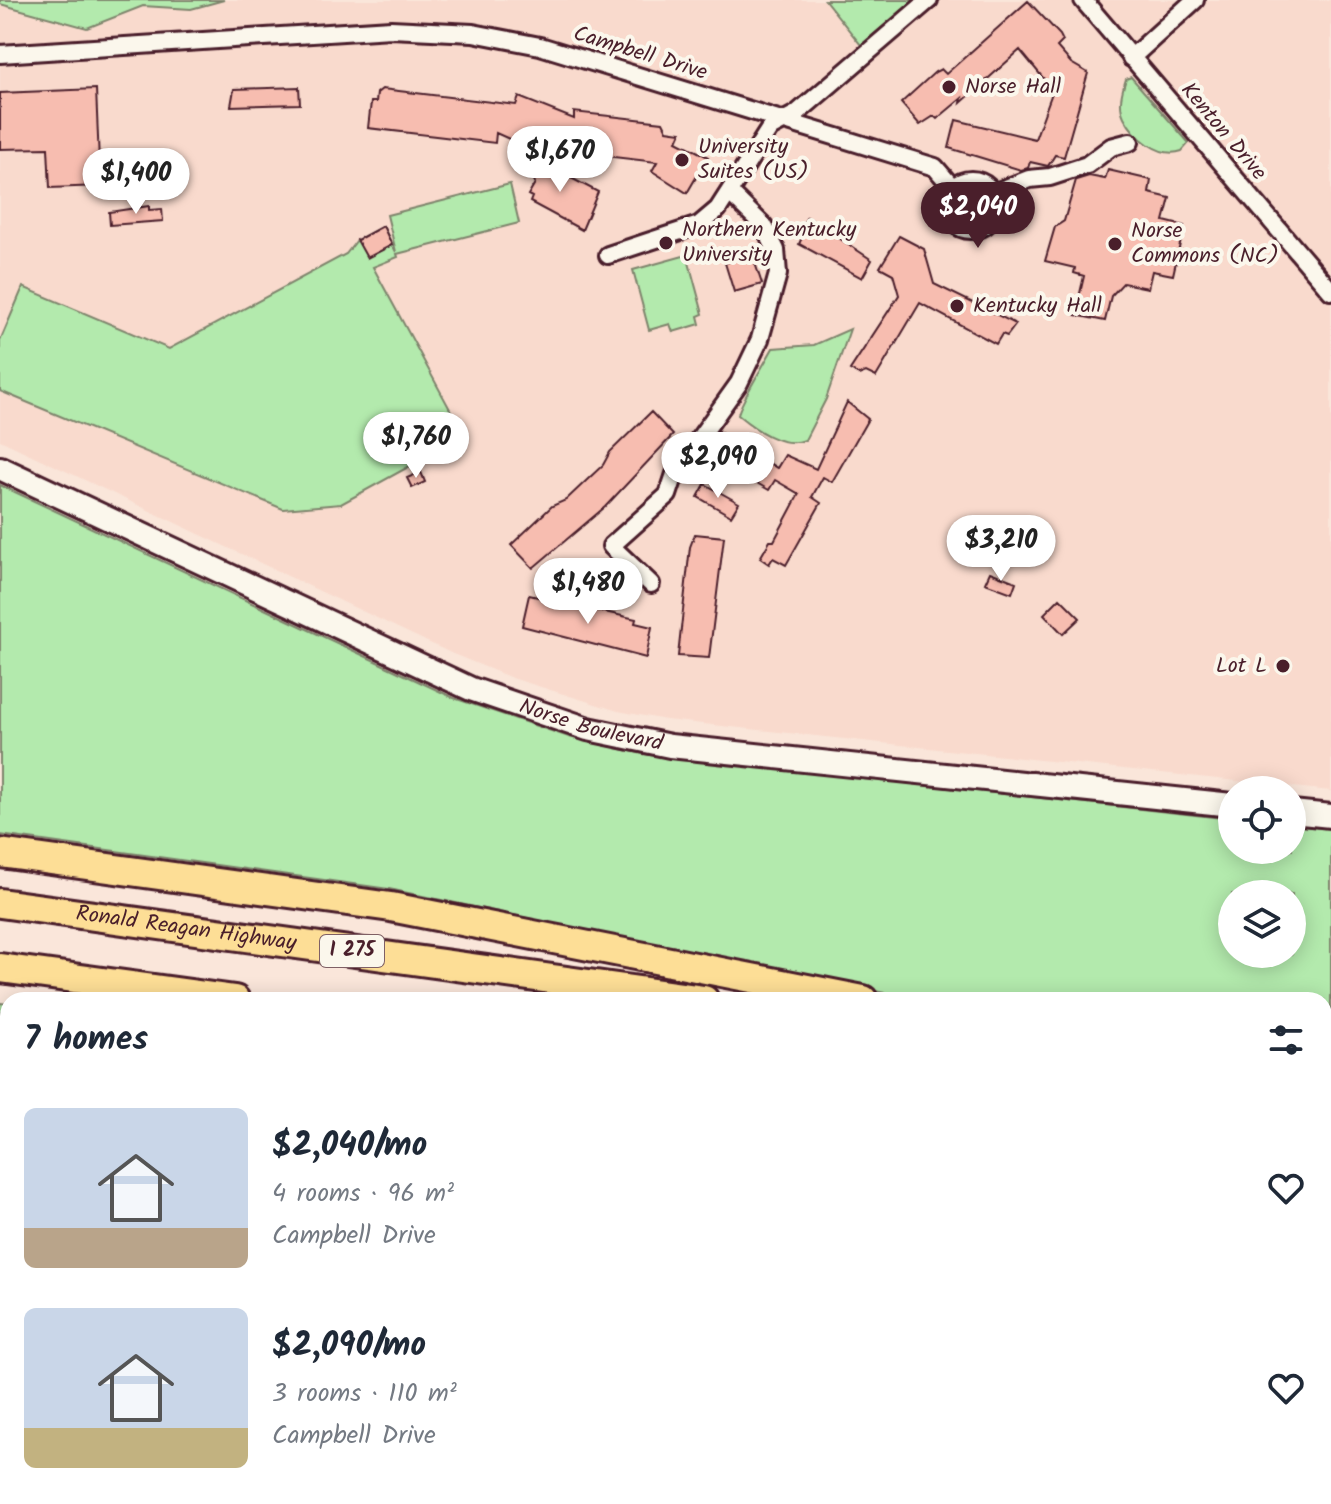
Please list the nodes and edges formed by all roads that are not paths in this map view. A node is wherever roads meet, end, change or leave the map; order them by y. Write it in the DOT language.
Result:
graph roads {
  1 [pos="929,0"];
  2 [pos="1083,0"];
  3 [pos="1195,0"];
  4 [pos="0,54"];
  5 [pos="1131,58"];
  6 [pos="787,121"];
  7 [pos="1130,142"];
  8 [pos="953,188"];
  9 [pos="729,192"];
  10 [pos="993,193"];
  11 [pos="608,255"];
  12 [pos="1331,291"];
  13 [pos="0,468"];
  14 [pos="651,584"];
  15 [pos="1218,804"];
  16 [pos="1306,813"];
  17 [pos="1331,816"];
  18 [pos="0,853"];
  19 [pos="0,903"];
  20 [pos="0,968"];
  21 [pos="176,992"];
  22 [pos="646,992"];
  23 [pos="823,992"];
  1 -- 6 [label="street"];
  2 -- 5 [label="street, Kenton Drive"];
  3 -- 5 [label="street"];
  4 -- 6 [label="street, Campbell Drive"];
  5 -- 12 [label="street, Kenton Drive"];
  6 -- 8 [label="street, Campbell Drive"];
  6 -- 9 [label="street"];
  7 -- 10 [label="street"];
  8 -- 10 [label="street"];
  8 -- 10 [label="street"];
  9 -- 11 [label="street"];
  9 -- 14 [label="street"];
  13 -- 15 [label="street, Norse Boulevard"];
  16 -- 17 [label="street"];
  18 -- 23 [label="highway"];
  19 -- 22 [label="highway, Ronald Reagan Highway / I 275"];
  20 -- 21 [label="highway"];
}
